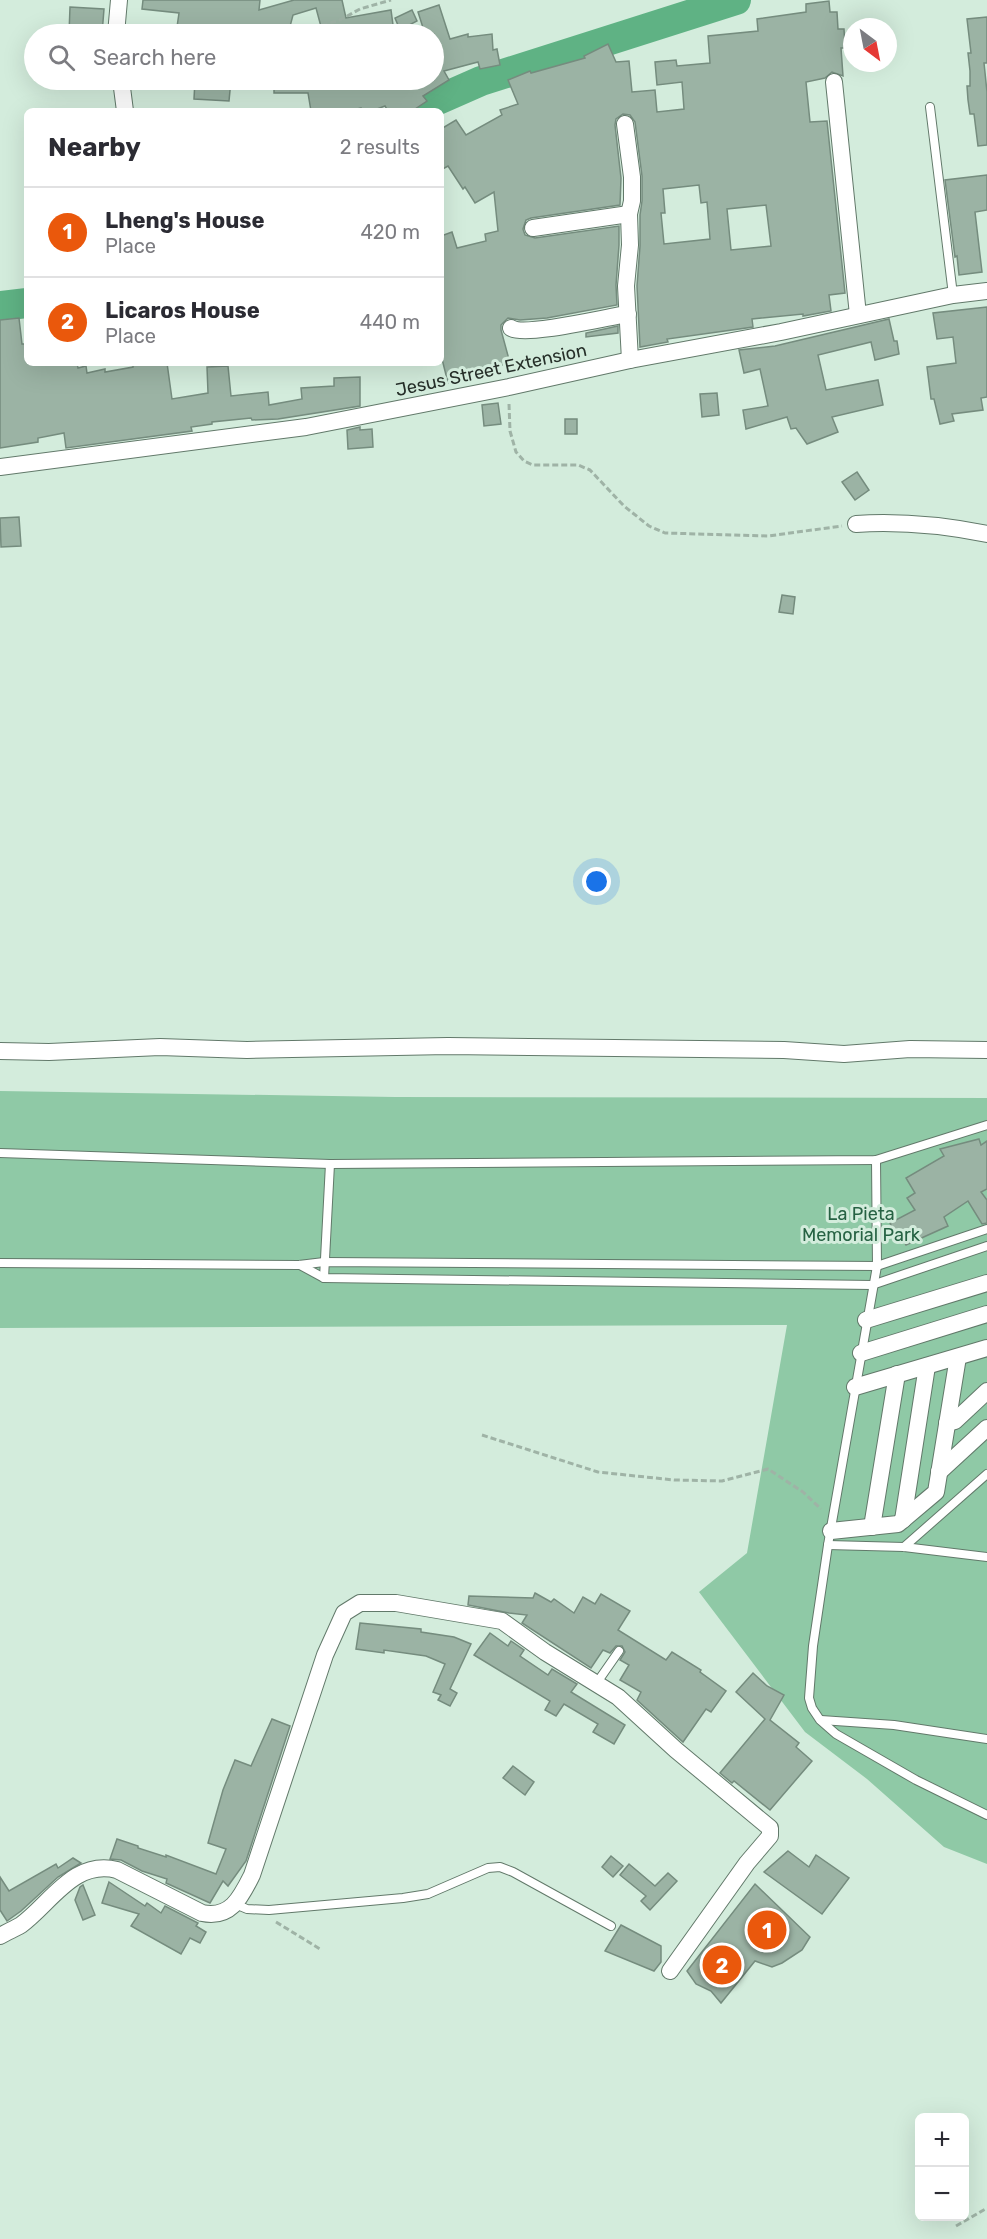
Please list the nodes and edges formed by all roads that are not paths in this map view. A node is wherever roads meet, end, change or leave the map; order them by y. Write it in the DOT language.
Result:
graph roads {
  1 [pos="119,0"];
  2 [pos="117,24"];
  3 [pos="834,82"];
  4 [pos="122,90"];
  5 [pos="930,107"];
  6 [pos="125,108"];
  7 [pos="625,124"];
  8 [pos="629,214"];
  9 [pos="533,228"];
  10 [pos="987,291"];
  11 [pos="953,295"];
  12 [pos="628,314"];
  13 [pos="858,315"];
  14 [pos="511,328"];
  15 [pos="630,360"];
  16 [pos="0,467"];
  17 [pos="856,524"];
  18 [pos="987,534"];
  19 [pos="987,1050"];
  20 [pos="0,1051"];
  21 [pos="987,1125"];
  22 [pos="0,1153"];
  23 [pos="876,1160"];
  24 [pos="330,1164"];
  25 [pos="987,1229"];
  26 [pos="987,1246"];
  27 [pos="324,1262"];
  28 [pos="0,1263"];
  29 [pos="299,1265"];
  30 [pos="877,1266"];
  31 [pos="324,1278"];
  32 [pos="987,1283"];
  33 [pos="872,1285"];
  34 [pos="987,1314"];
  35 [pos="867,1320"];
  36 [pos="987,1348"];
  37 [pos="861,1353"];
  38 [pos="958,1357"];
  39 [pos="927,1366"];
  40 [pos="897,1374"];
  41 [pos="953,1382"];
  42 [pos="855,1387"];
  43 [pos="987,1391"];
  44 [pos="947,1424"];
  45 [pos="987,1428"];
  46 [pos="939,1472"];
  47 [pos="987,1474"];
  48 [pos="903,1520"];
  49 [pos="872,1527"];
  50 [pos="831,1533"];
  51 [pos="904,1547"];
  52 [pos="987,1557"];
  53 [pos="619,1651"];
  54 [pos="596,1684"];
  55 [pos="820,1720"];
  56 [pos="987,1739"];
  57 [pos="987,1815"];
  58 [pos="235,1904"];
  59 [pos="611,1926"];
  60 [pos="0,1936"];
  61 [pos="670,1971"];
  1 -- 2 [label="street"];
  3 -- 13 [label="street"];
  4 -- 6 [label="street"];
  5 -- 11 [label="lane"];
  7 -- 8 [label="street"];
  8 -- 9 [label="street"];
  8 -- 12 [label="street"];
  10 -- 11 [label="street, Jesus Street Extension"];
  11 -- 13 [label="street, Jesus Street Extension"];
  12 -- 14 [label="street"];
  12 -- 15 [label="street"];
  13 -- 15 [label="street, Jesus Street Extension"];
  15 -- 16 [label="street, Jesus Street Extension"];
  17 -- 18 [label="street"];
  19 -- 20 [label="street"];
  21 -- 23 [label="lane"];
  22 -- 24 [label="lane"];
  23 -- 24 [label="lane"];
  23 -- 30 [label="lane"];
  24 -- 27 [label="lane"];
  25 -- 30 [label="lane"];
  26 -- 33 [label="lane"];
  27 -- 29 [label="lane"];
  27 -- 30 [label="lane"];
  27 -- 31 [label="lane"];
  28 -- 29 [label="lane"];
  29 -- 31 [label="lane"];
  30 -- 33 [label="lane"];
  31 -- 33 [label="lane"];
  32 -- 35 [label="street"];
  33 -- 35 [label="lane"];
  34 -- 37 [label="street"];
  35 -- 37 [label="lane"];
  36 -- 38 [label="street"];
  36 -- 41 [label="street"];
  37 -- 42 [label="lane"];
  38 -- 39 [label="street"];
  38 -- 41 [label="street"];
  39 -- 40 [label="street"];
  39 -- 48 [label="street"];
  40 -- 42 [label="street"];
  40 -- 49 [label="street"];
  41 -- 44 [label="street"];
  42 -- 50 [label="lane"];
  43 -- 44 [label="street"];
  44 -- 46 [label="street"];
  45 -- 46 [label="street"];
  46 -- 48 [label="street"];
  47 -- 51 [label="lane"];
  48 -- 49 [label="street"];
  49 -- 50 [label="street"];
  50 -- 51 [label="lane"];
  50 -- 55 [label="lane"];
  51 -- 52 [label="lane"];
  53 -- 54 [label="lane"];
  54 -- 58 [label="street"];
  54 -- 61 [label="street"];
  55 -- 56 [label="lane"];
  55 -- 57 [label="lane"];
  58 -- 59 [label="lane"];
  58 -- 60 [label="street"];
}
